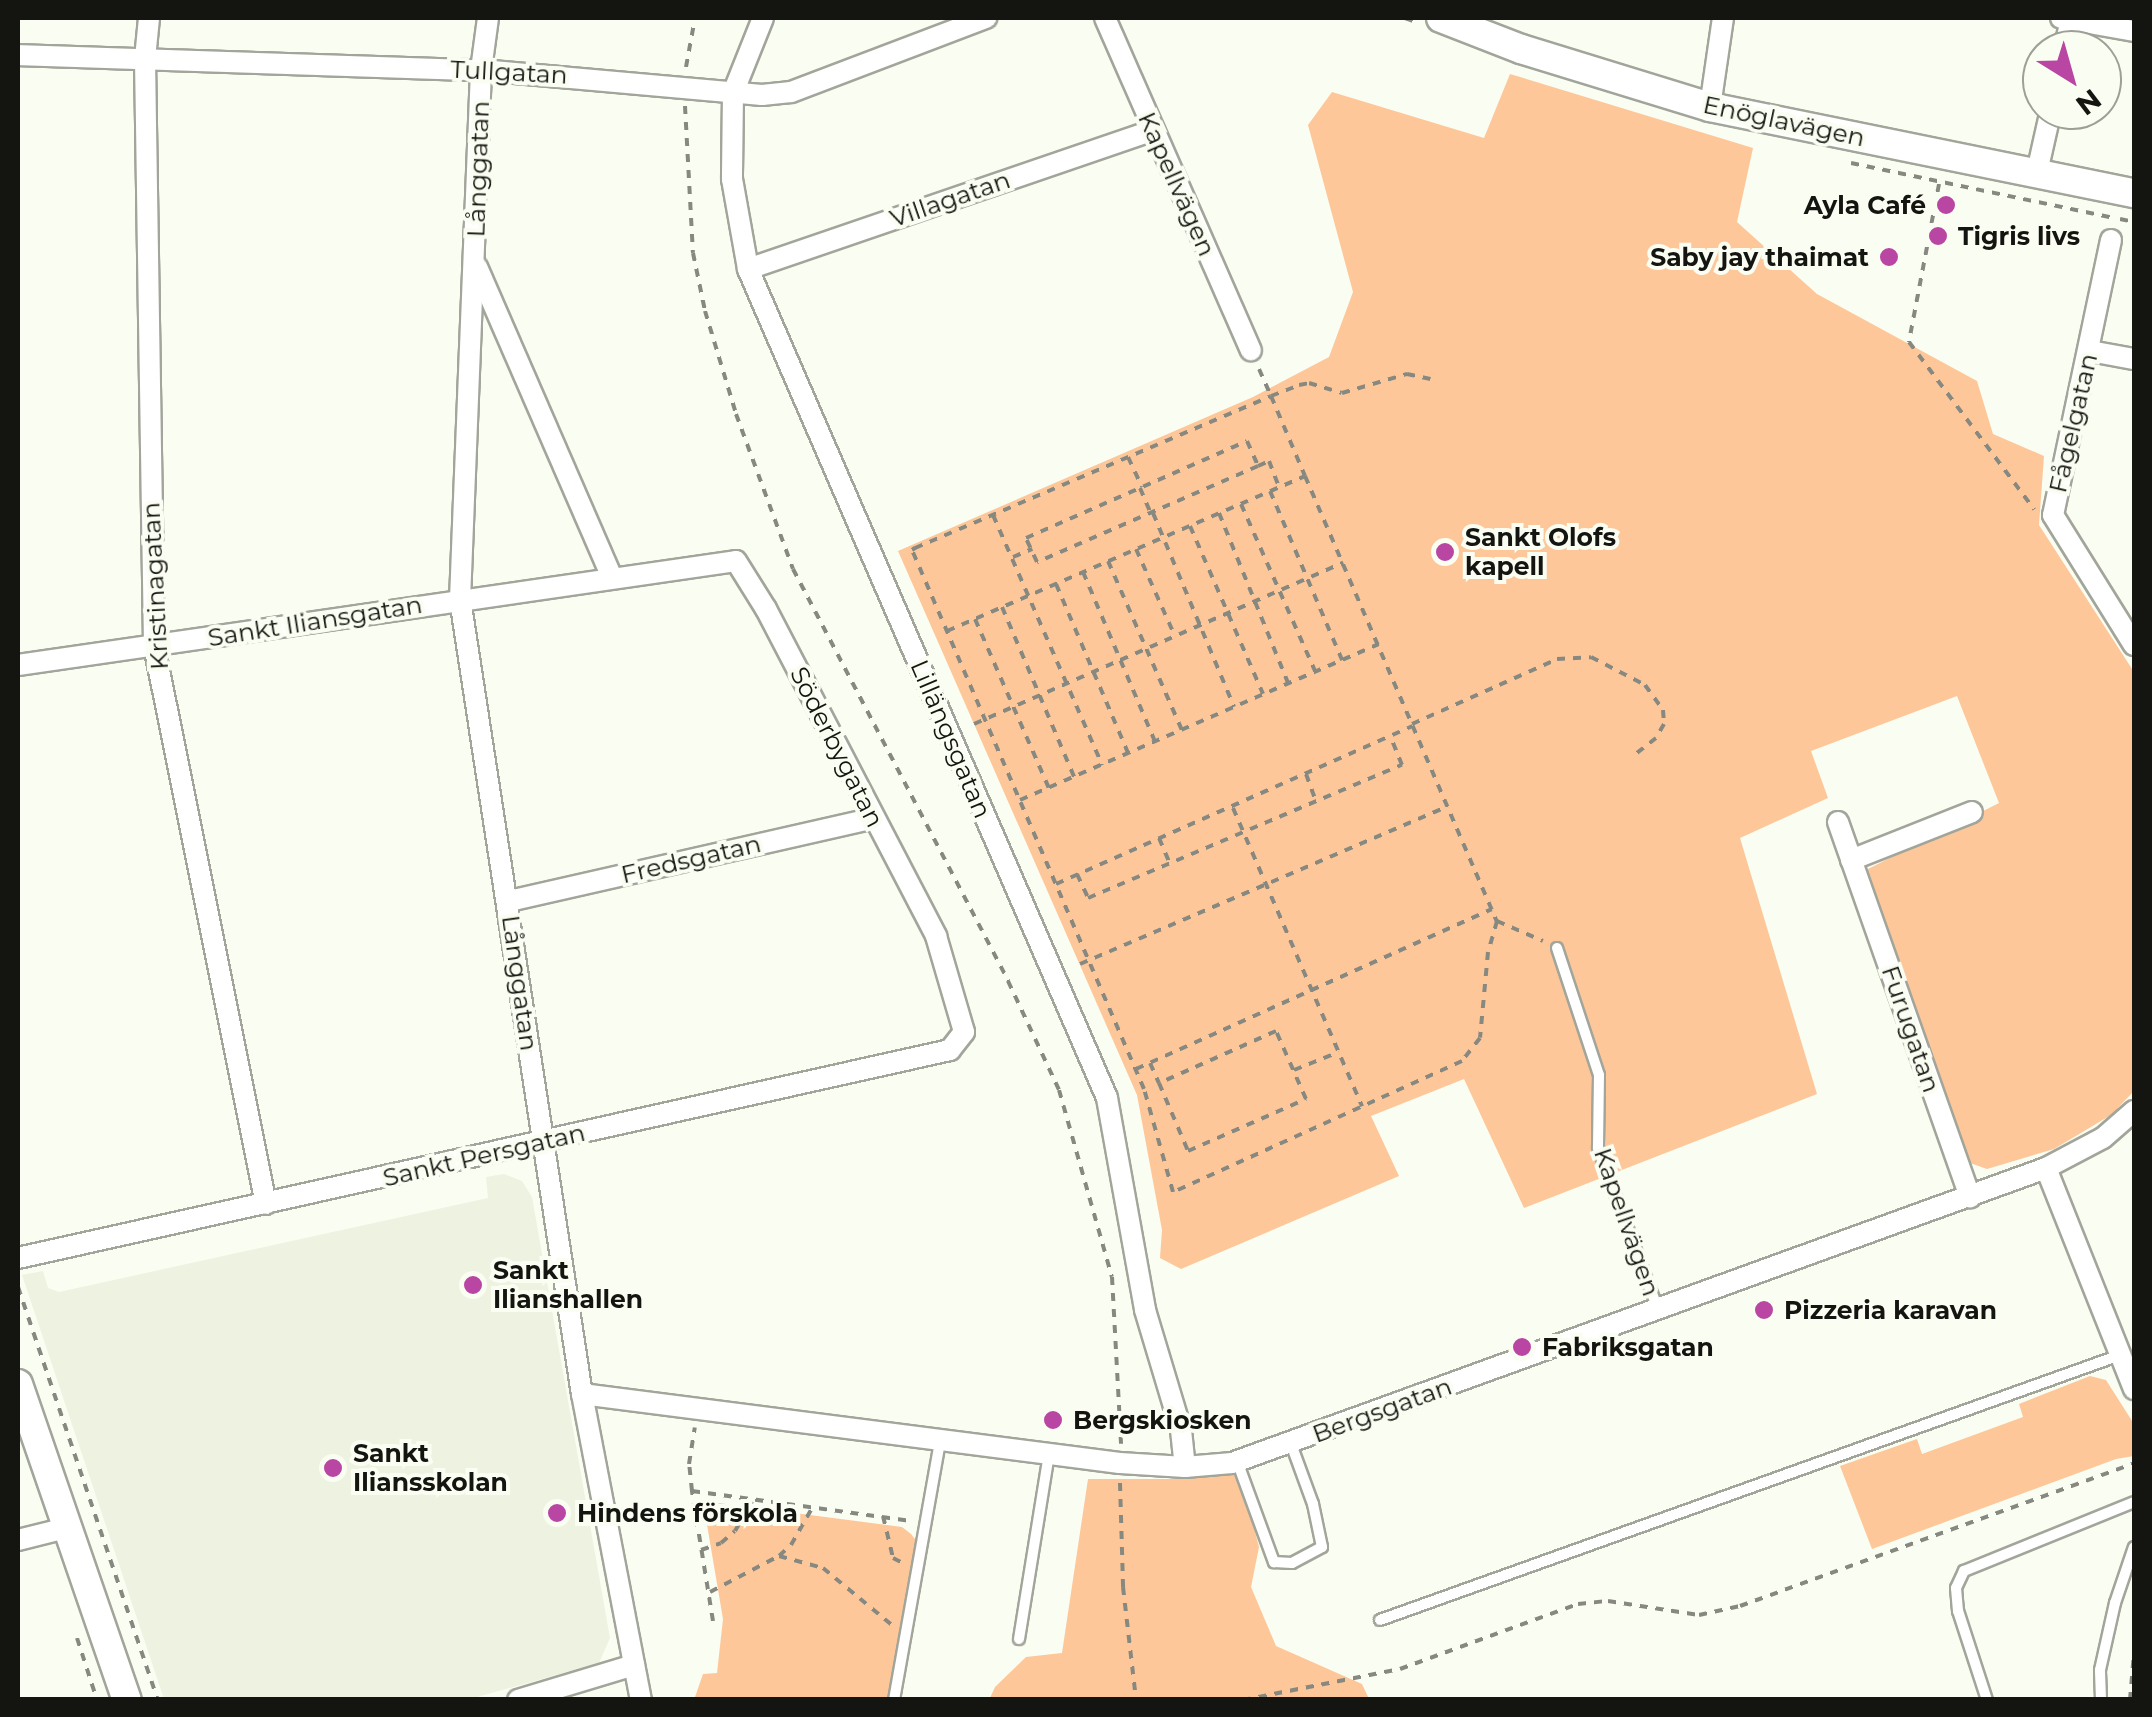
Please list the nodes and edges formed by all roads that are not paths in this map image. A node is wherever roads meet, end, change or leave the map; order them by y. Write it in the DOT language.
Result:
graph roads {
  1 [pos="149,18"];
  2 [pos="488,18"];
  3 [pos="763,18"];
  4 [pos="986,18"];
  5 [pos="1105,18"];
  6 [pos="1441,18"];
  7 [pos="1722,18"];
  8 [pos="2066,18"];
  9 [pos="2134,31"];
  10 [pos="18,54"];
  11 [pos="144,59"];
  12 [pos="481,70"];
  13 [pos="733,92"];
  14 [pos="1710,107"];
  15 [pos="1152,130"];
  16 [pos="2047,130"];
  17 [pos="2038,172"];
  18 [pos="2134,193"];
  19 [pos="2111,240"];
  20 [pos="475,261"];
  21 [pos="748,269"];
  22 [pos="1251,350"];
  23 [pos="2090,351"];
  24 [pos="2134,359"];
  25 [pos="612,576"];
  26 [pos="460,600"];
  27 [pos="2134,645"];
  28 [pos="154,646"];
  29 [pos="18,664"];
  30 [pos="1972,812"];
  31 [pos="874,818"];
  32 [pos="1838,822"];
  33 [pos="1851,860"];
  34 [pos="509,900"];
  35 [pos="1557,948"];
  36 [pos="950,1050"];
  37 [pos="2134,1111"];
  38 [pos="543,1142"];
  39 [pos="2046,1168"];
  40 [pos="1970,1197"];
  41 [pos="266,1204"];
  42 [pos="18,1258"];
  43 [pos="1658,1309"];
  44 [pos="2120,1354"];
  45 [pos="18,1384"];
  46 [pos="2134,1387"];
  47 [pos="582,1394"];
  48 [pos="940,1443"];
  49 [pos="1290,1444"];
  50 [pos="1049,1454"];
  51 [pos="1237,1461"];
  52 [pos="1184,1468"];
  53 [pos="2134,1502"];
  54 [pos="66,1528"];
  55 [pos="18,1540"];
  56 [pos="2134,1547"];
  57 [pos="1380,1620"];
  58 [pos="1018,1639"];
  59 [pos="634,1665"];
  60 [pos="127,1700"];
  61 [pos="518,1700"];
  62 [pos="641,1700"];
  63 [pos="894,1700"];
  64 [pos="1987,1700"];
  65 [pos="2101,1700"];
  1 -- 11 [label="street, Kristinagatan"];
  2 -- 12 [label="street, Långgatan"];
  3 -- 13 [label="street, Lillängsgatan"];
  4 -- 13 [label="street, Tullgatan"];
  5 -- 15 [label="street, Kapellvägen"];
  6 -- 14 [label="street, Enöglavägen"];
  7 -- 14 [label="street"];
  8 -- 9 [label="street"];
  10 -- 11 [label="street, Tullgatan"];
  11 -- 12 [label="street, Tullgatan"];
  11 -- 28 [label="street, Kristinagatan"];
  12 -- 13 [label="street, Tullgatan"];
  12 -- 20 [label="street, Långgatan"];
  13 -- 21 [label="street, Lillängsgatan"];
  14 -- 17 [label="street, Enöglavägen"];
  15 -- 21 [label="street, Villagatan"];
  15 -- 22 [label="street, Kapellvägen"];
  16 -- 17 [label="street"];
  17 -- 18 [label="street, Enöglavägen"];
  19 -- 23 [label="street, Fågelgatan"];
  20 -- 25 [label="street, Långgatan"];
  20 -- 26 [label="street, Långgatan"];
  21 -- 52 [label="street, Lillängsgatan"];
  23 -- 24 [label="street"];
  23 -- 27 [label="street, Fågelgatan"];
  25 -- 26 [label="street, Sankt Iliansgatan"];
  25 -- 31 [label="street, Söderbygatan"];
  26 -- 28 [label="street, Sankt Iliansgatan"];
  26 -- 34 [label="street, Långgatan"];
  28 -- 29 [label="street, Sankt Iliansgatan"];
  28 -- 41 [label="street, Kristinagatan"];
  30 -- 33 [label="street"];
  31 -- 34 [label="street, Fredsgatan"];
  31 -- 36 [label="street, Söderbygatan"];
  32 -- 33 [label="street, Furugatan"];
  33 -- 40 [label="street, Furugatan"];
  34 -- 38 [label="street, Långgatan"];
  35 -- 43 [label="lane, Kapellvägen"];
  36 -- 38 [label="street, Sankt Persgatan"];
  37 -- 39 [label="street, Bergsgatan"];
  38 -- 41 [label="street, Sankt Persgatan"];
  38 -- 47 [label="street, Långgatan"];
  39 -- 40 [label="street, Bergsgatan"];
  39 -- 44 [label="street"];
  40 -- 43 [label="street, Bergsgatan"];
  41 -- 42 [label="street, Sankt Persgatan"];
  43 -- 49 [label="street, Bergsgatan"];
  44 -- 46 [label="street"];
  44 -- 57 [label="lane"];
  45 -- 54 [label="street"];
  47 -- 48 [label="street, Bergsgatan"];
  47 -- 59 [label="street, Långgatan"];
  48 -- 50 [label="street, Bergsgatan"];
  48 -- 63 [label="lane"];
  49 -- 51 [label="street, Bergsgatan"];
  49 -- 51 [label="lane"];
  50 -- 52 [label="street, Bergsgatan"];
  50 -- 58 [label="lane"];
  51 -- 52 [label="street, Bergsgatan"];
  53 -- 64 [label="lane"];
  54 -- 55 [label="street"];
  54 -- 60 [label="street"];
  56 -- 65 [label="lane"];
  59 -- 61 [label="street"];
  59 -- 62 [label="street, Långgatan"];
}
